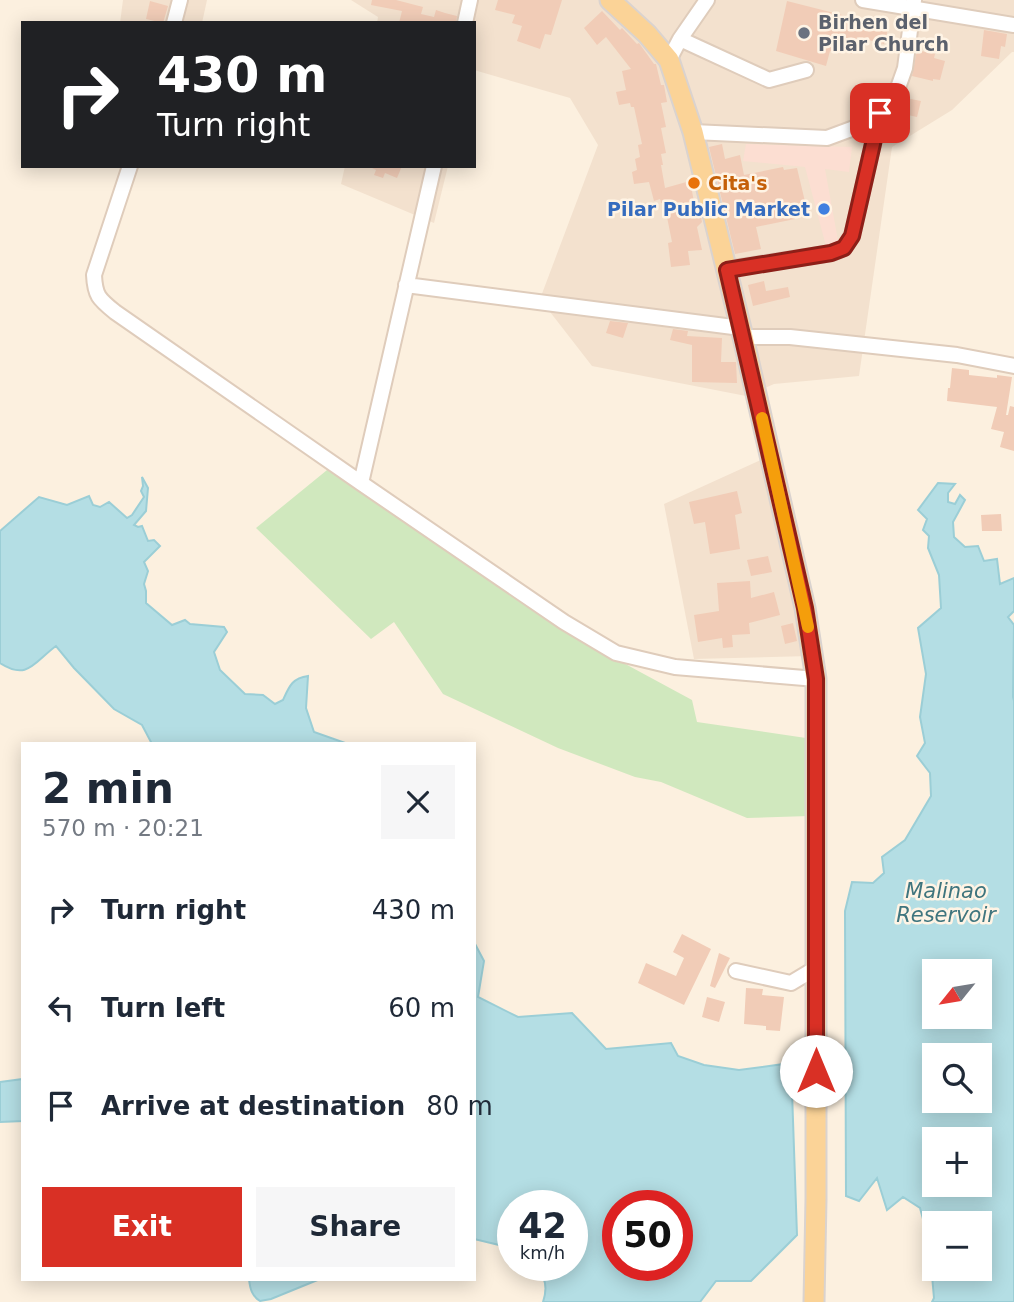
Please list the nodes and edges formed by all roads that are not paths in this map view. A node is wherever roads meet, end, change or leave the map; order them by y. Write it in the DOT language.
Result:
graph roads {
  1 [pos="180,0"];
  2 [pos="470,0"];
  3 [pos="610,0"];
  4 [pos="707,0"];
  5 [pos="863,0"];
  6 [pos="913,4"];
  7 [pos="175,21"];
  8 [pos="465,21"];
  9 [pos="1014,25"];
  10 [pos="680,39"];
  11 [pos="669,60"];
  12 [pos="806,70"];
  13 [pos="880,113"];
  14 [pos="693,132"];
  15 [pos="129,168"];
  16 [pos="434,168"];
  17 [pos="727,270"];
  18 [pos="406,285"];
  19 [pos="742,333"];
  20 [pos="1014,366"];
  21 [pos="360,483"];
  22 [pos="816,679"];
  23 [pos="816,968"];
  24 [pos="736,971"];
  25 [pos="814,1302"];
  1 -- 7 [label="street"];
  2 -- 8 [label="street"];
  3 -- 11 [label="main road"];
  4 -- 10 [label="street"];
  5 -- 6 [label="street"];
  6 -- 9 [label="street"];
  6 -- 13 [label="street"];
  10 -- 11 [label="street"];
  10 -- 12 [label="street"];
  11 -- 14 [label="main road"];
  13 -- 14 [label="street"];
  13 -- 17 [label="street"];
  14 -- 17 [label="main road"];
  15 -- 21 [label="street"];
  16 -- 18 [label="street"];
  17 -- 19 [label="main road"];
  18 -- 19 [label="street"];
  18 -- 21 [label="street"];
  19 -- 20 [label="street"];
  19 -- 22 [label="main road"];
  21 -- 22 [label="street"];
  22 -- 23 [label="main road"];
  23 -- 24 [label="street"];
  23 -- 25 [label="main road"];
}
